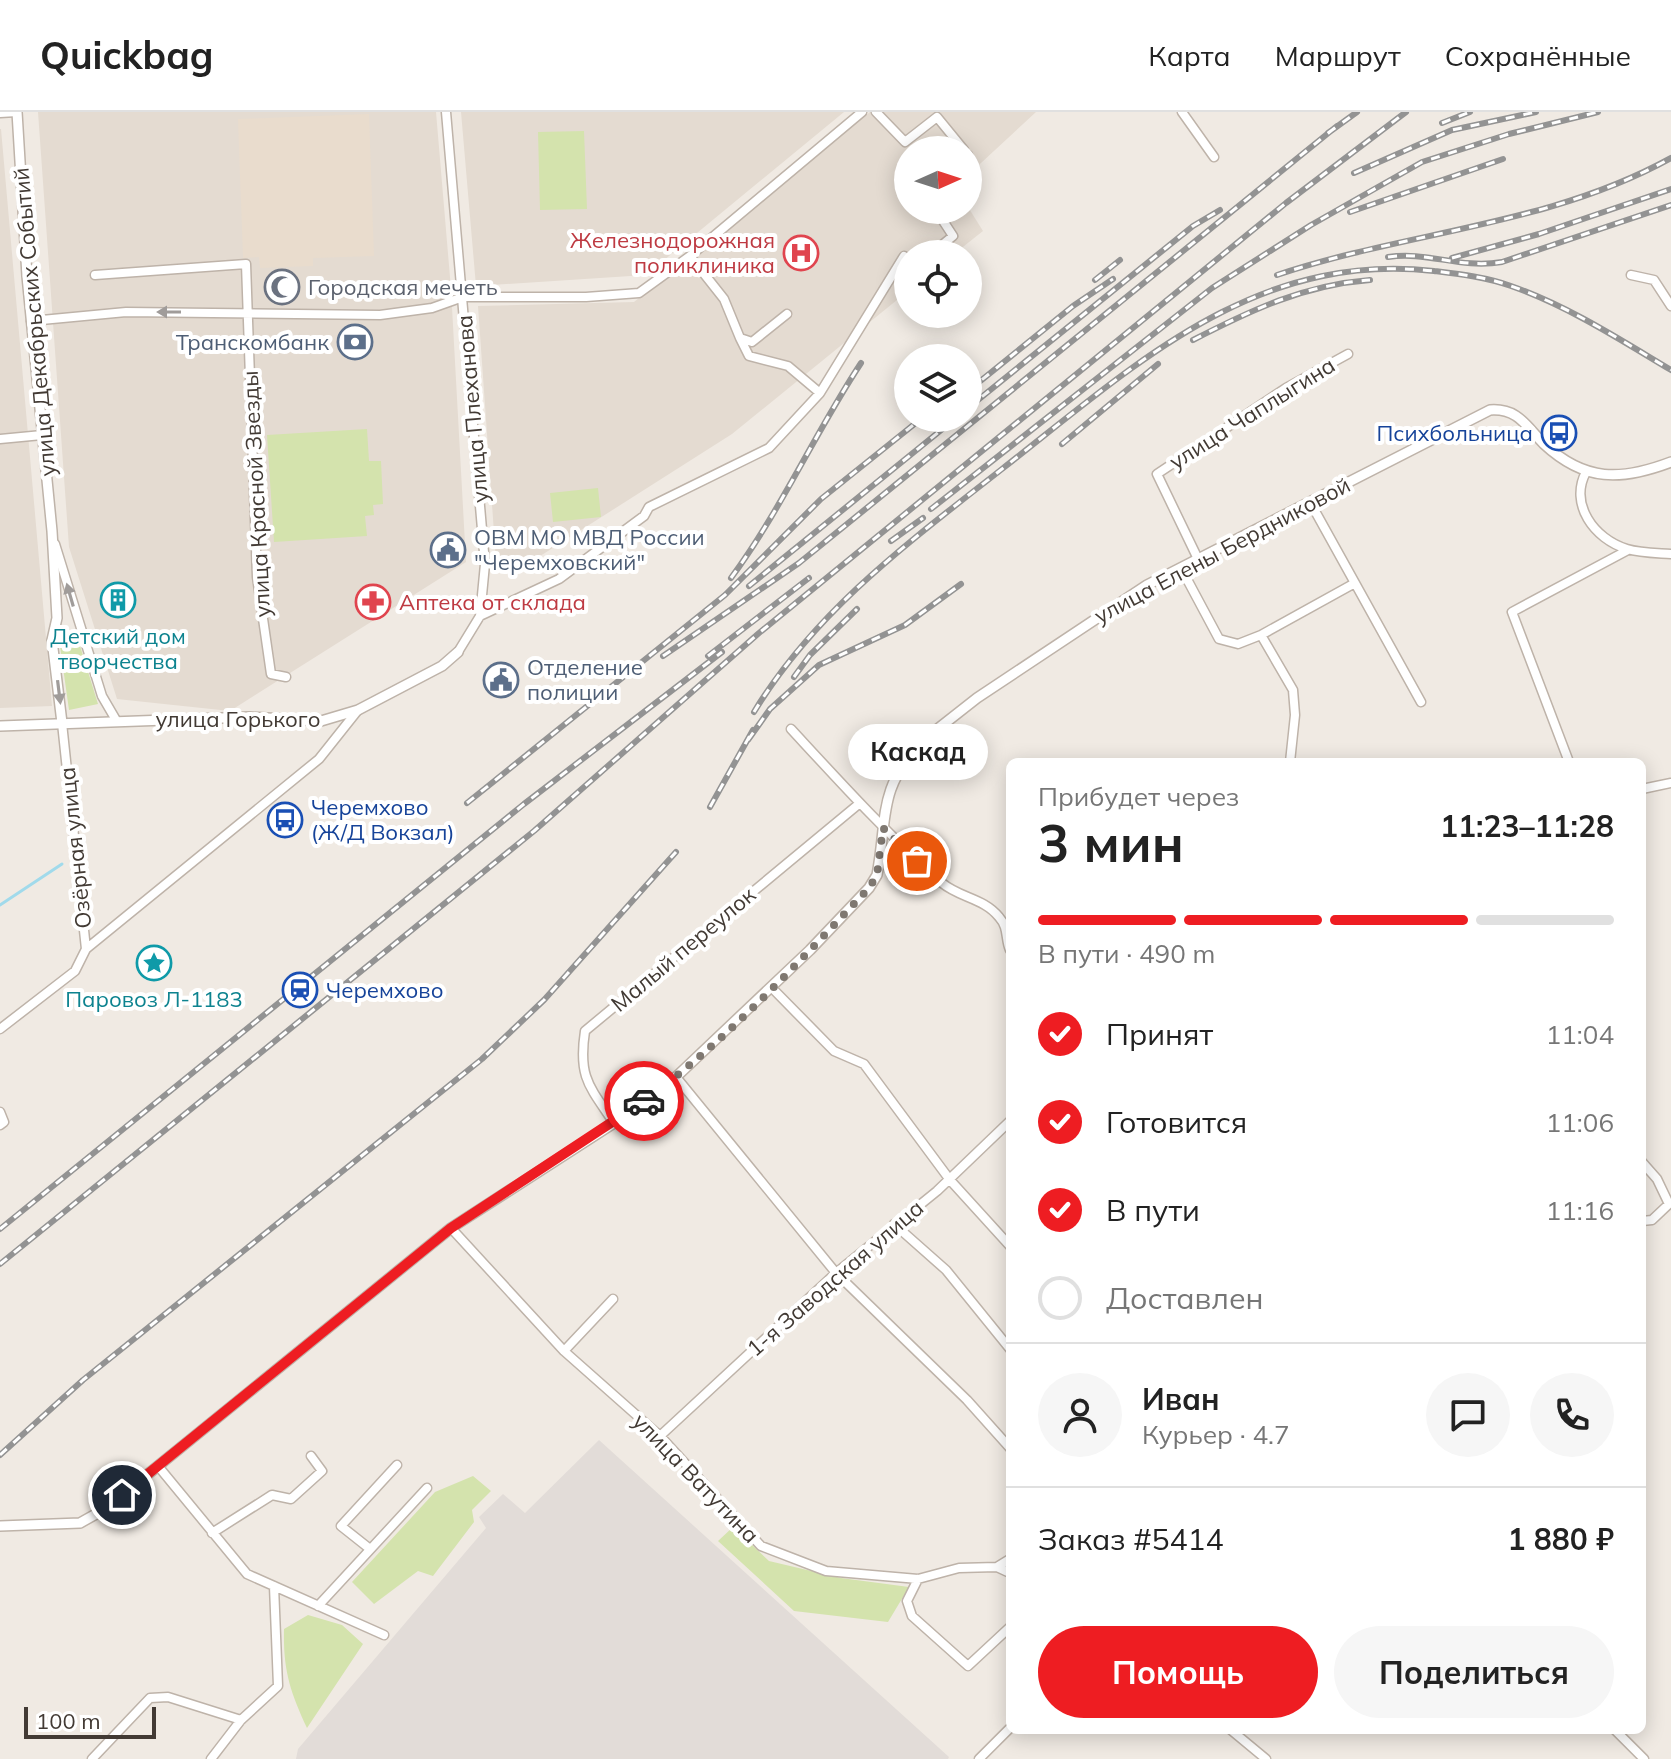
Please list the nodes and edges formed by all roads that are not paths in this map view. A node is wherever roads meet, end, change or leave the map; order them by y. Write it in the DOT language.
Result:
graph roads {
  1 [pos="17,112"];
  2 [pos="446,112"];
  3 [pos="862,112"];
  4 [pos="876,112"];
  5 [pos="1182,112"];
  6 [pos="0,113"];
  7 [pos="899,136"];
  8 [pos="913,136"];
  9 [pos="953,136"];
  10 [pos="1214,157"];
  11 [pos="945,224"];
  12 [pos="948,240"];
  13 [pos="690,256"];
  14 [pos="894,272"];
  15 [pos="95,275"];
  16 [pos="1631,275"];
  17 [pos="463,297"];
  18 [pos="1671,306"];
  19 [pos="247,313"];
  20 [pos="787,314"];
  21 [pos="31,321"];
  22 [pos="740,338"];
  23 [pos="1348,354"];
  24 [pos="820,393"];
  25 [pos="42,435"];
  26 [pos="0,439"];
  27 [pos="1671,462"];
  28 [pos="1586,472"];
  29 [pos="1310,502"];
  30 [pos="52,531"];
  31 [pos="1628,550"];
  32 [pos="1671,554"];
  33 [pos="1198,559"];
  34 [pos="1181,568"];
  35 [pos="1355,583"];
  36 [pos="480,616"];
  37 [pos="1261,635"];
  38 [pos="458,652"];
  39 [pos="286,677"];
  40 [pos="1421,702"];
  41 [pos="358,710"];
  42 [pos="116,720"];
  43 [pos="62,723"];
  44 [pos="0,726"];
  45 [pos="791,729"];
  46 [pos="1290,758"];
  47 [pos="1567,758"];
  48 [pos="1671,783"];
  49 [pos="1646,788"];
  50 [pos="860,803"];
  51 [pos="883,828"];
  52 [pos="1006,927"];
  53 [pos="86,949"];
  54 [pos="772,988"];
  55 [pos="0,1029"];
  56 [pos="676,1077"];
  57 [pos="0,1112"];
  58 [pos="614,1123"];
  59 [pos="0,1125"];
  60 [pos="1006,1125"];
  61 [pos="1646,1167"];
  62 [pos="950,1180"];
  63 [pos="1646,1221"];
  64 [pos="894,1224"];
  65 [pos="451,1228"];
  66 [pos="1006,1242"];
  67 [pos="836,1273"];
  68 [pos="613,1299"];
  69 [pos="1006,1344"];
  70 [pos="564,1351"];
  71 [pos="660,1436"];
  72 [pos="1006,1444"];
  73 [pos="311,1456"];
  74 [pos="397,1465"];
  75 [pos="158,1466"];
  76 [pos="427,1488"];
  77 [pos="0,1526"];
  78 [pos="212,1533"];
  79 [pos="370,1549"];
  80 [pos="1006,1561"];
  81 [pos="997,1567"];
  82 [pos="1006,1571"];
  83 [pos="918,1579"];
  84 [pos="274,1586"];
  85 [pos="318,1606"];
  86 [pos="1006,1631"];
  87 [pos="384,1635"];
  88 [pos="241,1720"];
  89 [pos="1006,1732"];
  90 [pos="1236,1734"];
  91 [pos="1619,1734"];
  92 [pos="1263,1756"];
  93 [pos="92,1759"];
  94 [pos="211,1759"];
  95 [pos="979,1759"];
  96 [pos="1247,1759"];
  97 [pos="1644,1759"];
  1 -- 6 [label="street"];
  1 -- 21 [label="street, улица Декабрьских Событий"];
  2 -- 17 [label="street, улица Плеханова"];
  3 -- 13 [label="street"];
  4 -- 7 [label="street"];
  5 -- 10 [label="street"];
  8 -- 9 [label="street"];
  11 -- 12 [label="street"];
  13 -- 17 [label="street"];
  13 -- 22 [label="street"];
  14 -- 24 [label="street"];
  15 -- 19 [label="street, улица Красной Звезды"];
  16 -- 18 [label="street"];
  17 -- 19 [label="street"];
  17 -- 36 [label="street, улица Плеханова"];
  19 -- 21 [label="street, one-way"];
  19 -- 39 [label="street, улица Красной Звезды"];
  20 -- 22 [label="street"];
  21 -- 25 [label="street, улица Декабрьских Событий"];
  22 -- 24 [label="street"];
  23 -- 33 [label="street, улица Чаплыгина"];
  24 -- 36 [label="street"];
  25 -- 26 [label="street"];
  25 -- 30 [label="street, улица Декабрьских Событий"];
  27 -- 28 [label="street"];
  28 -- 29 [label="street, улица Елены Бердниковой"];
  28 -- 31 [label="street"];
  29 -- 33 [label="street, улица Елены Бердниковой"];
  29 -- 35 [label="street"];
  42 -- 30 [label="street, улица Декабрьских Событий, one-way"];
  30 -- 43 [label="street, улица Декабрьских Событий, one-way"];
  31 -- 32 [label="street"];
  31 -- 47 [label="street"];
  33 -- 34 [label="street, улица Елены Бердниковой"];
  34 -- 37 [label="street"];
  34 -- 51 [label="street, улица Елены Бердниковой"];
  35 -- 37 [label="street"];
  35 -- 40 [label="street"];
  36 -- 38 [label="street, улица Плеханова"];
  37 -- 46 [label="street"];
  38 -- 41 [label="street, улица Горького"];
  41 -- 42 [label="street, улица Горького"];
  41 -- 53 [label="street"];
  42 -- 43 [label="street, улица Горького"];
  43 -- 44 [label="street, улица Горького"];
  43 -- 53 [label="street, Озёрная улица"];
  45 -- 50 [label="street"];
  48 -- 49 [label="street"];
  50 -- 51 [label="street"];
  50 -- 58 [label="street, Малый переулок"];
  51 -- 52 [label="street"];
  51 -- 54 [label="street, улица Елены Бердниковой"];
  53 -- 55 [label="street, Озёрная улица"];
  54 -- 56 [label="street, улица Елены Бердниковой"];
  54 -- 62 [label="street"];
  56 -- 58 [label="street, улица Елены Бердниковой"];
  56 -- 67 [label="street"];
  57 -- 59 [label="street"];
  58 -- 65 [label="street, улица Елены Бердниковой"];
  60 -- 62 [label="street, 1-я Заводская улица"];
  61 -- 63 [label="street"];
  62 -- 64 [label="street, 1-я Заводская улица"];
  62 -- 66 [label="street"];
  64 -- 67 [label="street, 1-я Заводская улица"];
  64 -- 69 [label="street"];
  65 -- 70 [label="street, улица Ватутина"];
  65 -- 75 [label="street, улица Елены Бердниковой"];
  67 -- 71 [label="street, 1-я Заводская улица"];
  67 -- 72 [label="street"];
  68 -- 70 [label="street"];
  70 -- 71 [label="street, улица Ватутина"];
  71 -- 83 [label="street, улица Ватутина"];
  73 -- 78 [label="street"];
  74 -- 79 [label="street"];
  75 -- 77 [label="street, улица Елены Бердниковой"];
  75 -- 78 [label="street"];
  76 -- 79 [label="street"];
  78 -- 84 [label="street"];
  79 -- 85 [label="street"];
  80 -- 81 [label="street"];
  81 -- 82 [label="street, улица Ватутина"];
  81 -- 83 [label="street, улица Ватутина"];
  83 -- 86 [label="street"];
  84 -- 85 [label="street"];
  84 -- 88 [label="street"];
  85 -- 87 [label="street"];
  88 -- 93 [label="street"];
  88 -- 94 [label="street"];
  89 -- 95 [label="street"];
  90 -- 92 [label="street"];
  91 -- 97 [label="street"];
  92 -- 96 [label="street"];
}
